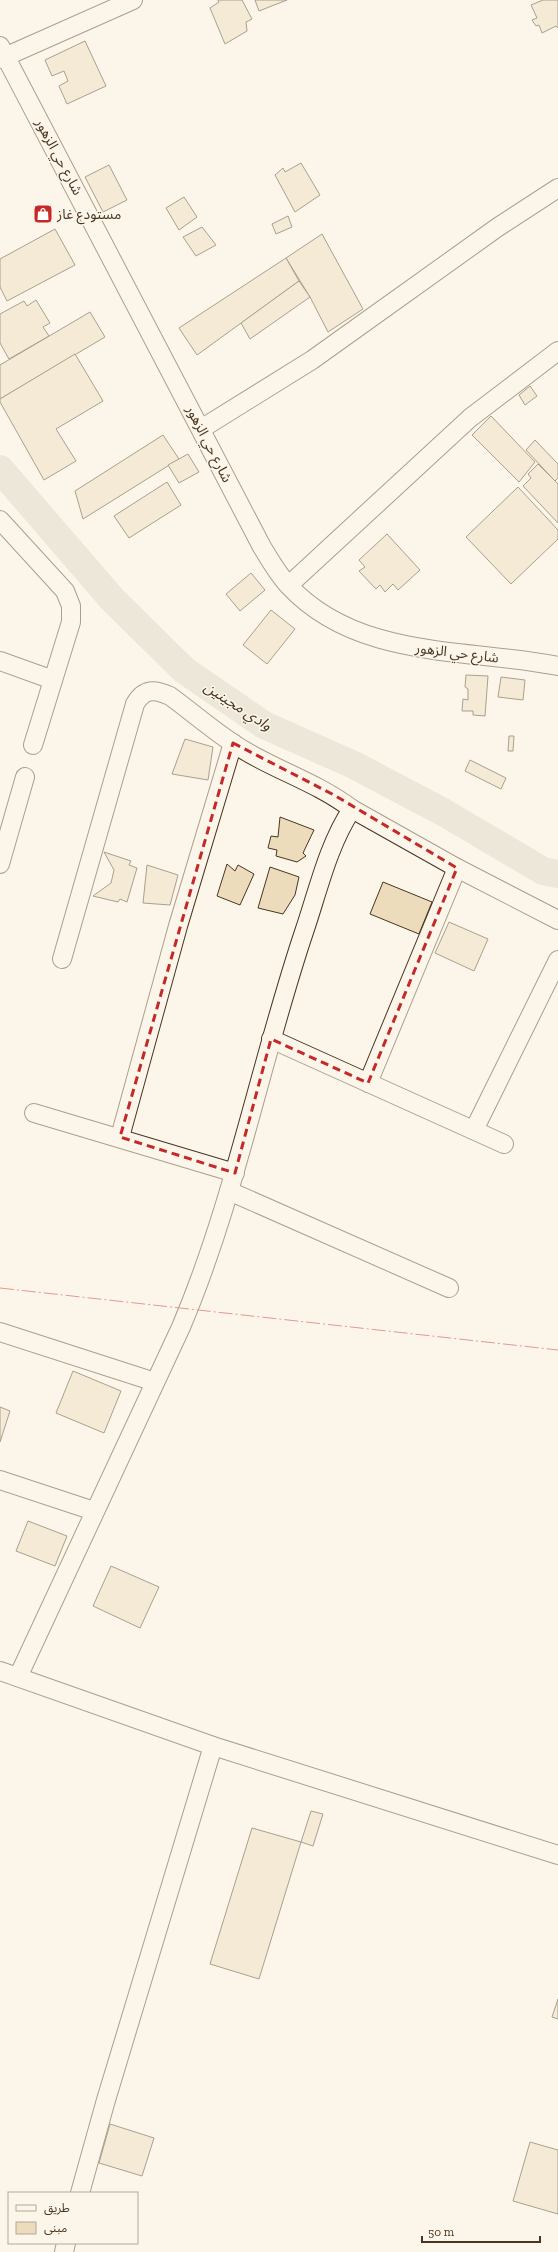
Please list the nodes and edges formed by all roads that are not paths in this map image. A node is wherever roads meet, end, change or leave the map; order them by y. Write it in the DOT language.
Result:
graph roads {
  1 [pos="133,0"];
  2 [pos="2,53"];
  3 [pos="558,188"];
  4 [pos="558,351"];
  5 [pos="201,428"];
  6 [pos="0,520"];
  7 [pos="288,585"];
  8 [pos="0,661"];
  9 [pos="558,666"];
  10 [pos="53,680"];
  11 [pos="233,743"];
  12 [pos="32,745"];
  13 [pos="25,777"];
  14 [pos="352,809"];
  15 [pos="5,824"];
  16 [pos="0,864"];
  17 [pos="458,868"];
  18 [pos="558,920"];
  19 [pos="62,959"];
  20 [pos="558,960"];
  21 [pos="271,1039"];
  22 [pos="368,1083"];
  23 [pos="34,1113"];
  24 [pos="474,1130"];
  25 [pos="120,1138"];
  26 [pos="504,1144"];
  27 [pos="235,1173"];
  28 [pos="230,1191"];
  29 [pos="449,1288"];
  30 [pos="0,1332"];
  31 [pos="155,1382"];
  32 [pos="0,1480"];
  33 [pos="94,1510"];
  34 [pos="0,1671"];
  35 [pos="18,1677"];
  36 [pos="213,1746"];
  37 [pos="558,1855"];
  38 [pos="80,2192"];
  1 -- 2 [label="street"];
  2 -- 5 [label="street, شارع حي الزهور"];
  3 -- 5 [label="street"];
  4 -- 7 [label="street"];
  5 -- 7 [label="street, شارع حي الزهور"];
  6 -- 10 [label="street"];
  7 -- 9 [label="street, شارع حي الزهور"];
  8 -- 10 [label="street"];
  10 -- 12 [label="street"];
  11 -- 14 [label="street"];
  11 -- 19 [label="street"];
  11 -- 25 [label="street"];
  13 -- 15 [label="street"];
  14 -- 17 [label="street"];
  14 -- 21 [label="street"];
  15 -- 16 [label="street"];
  17 -- 18 [label="street"];
  17 -- 22 [label="street"];
  20 -- 24 [label="street"];
  21 -- 22 [label="street"];
  21 -- 27 [label="street"];
  22 -- 24 [label="street"];
  23 -- 25 [label="street"];
  24 -- 26 [label="street"];
  25 -- 27 [label="street"];
  27 -- 28 [label="street"];
  28 -- 29 [label="street"];
  28 -- 31 [label="street"];
  30 -- 31 [label="street"];
  31 -- 33 [label="street"];
  32 -- 33 [label="street"];
  33 -- 35 [label="street"];
  34 -- 35 [label="street"];
  35 -- 36 [label="street"];
  36 -- 37 [label="street"];
  36 -- 38 [label="street"];
}
